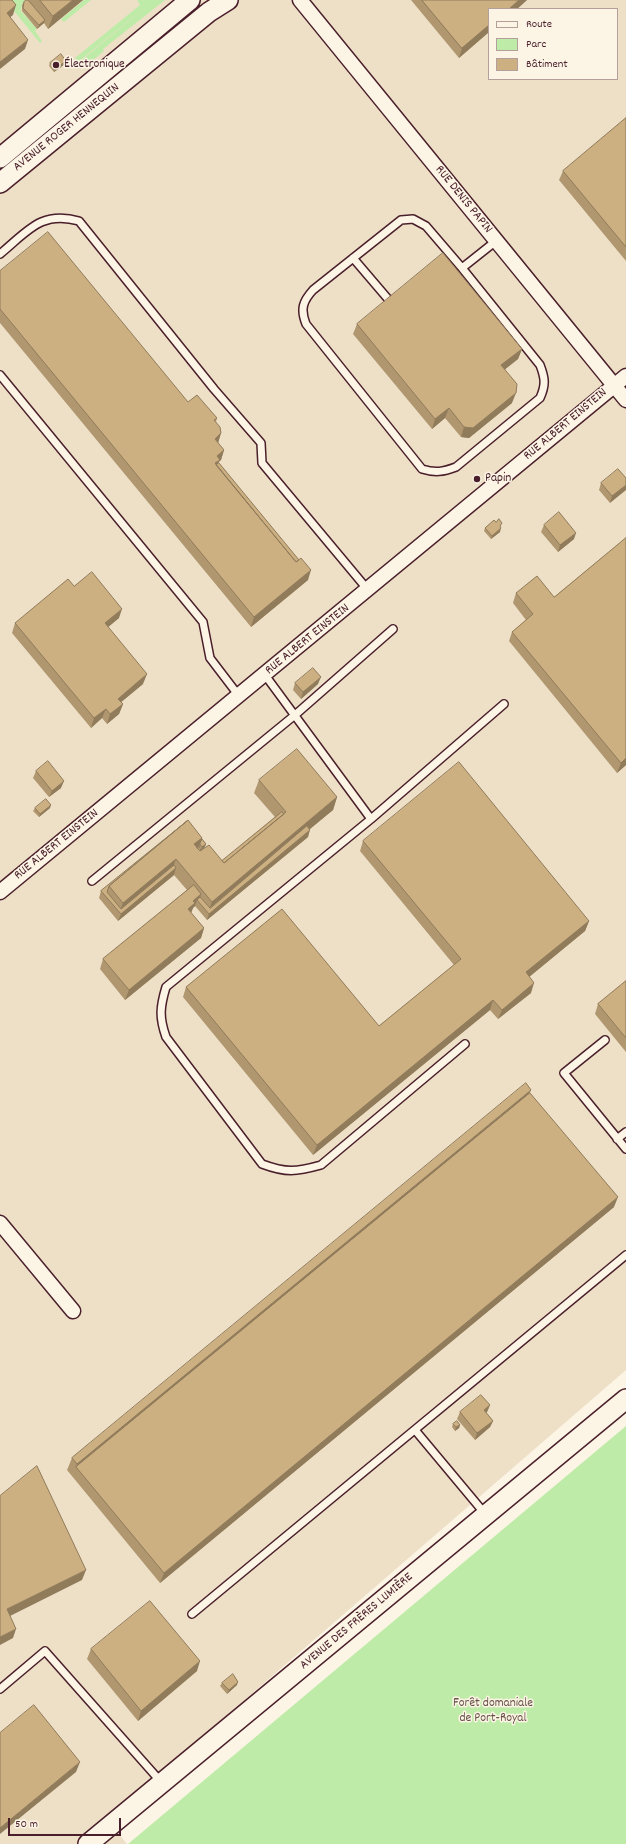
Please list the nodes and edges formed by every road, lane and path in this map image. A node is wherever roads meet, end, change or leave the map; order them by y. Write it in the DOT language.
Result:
graph roads {
  1 [pos="190,0"];
  2 [pos="228,0"];
  3 [pos="300,0"];
  4 [pos="0,158"];
  5 [pos="0,183"];
  6 [pos="496,241"];
  7 [pos="0,254"];
  8 [pos="353,258"];
  9 [pos="462,268"];
  10 [pos="388,298"];
  11 [pos="0,375"];
  12 [pos="626,376"];
  13 [pos="614,385"];
  14 [pos="626,400"];
  15 [pos="368,590"];
  16 [pos="393,629"];
  17 [pos="265,675"];
  18 [pos="240,696"];
  19 [pos="504,704"];
  20 [pos="295,715"];
  21 [pos="370,819"];
  22 [pos="92,881"];
  23 [pos="0,892"];
  24 [pos="605,1040"];
  25 [pos="465,1044"];
  26 [pos="626,1132"];
  27 [pos="618,1139"];
  28 [pos="626,1149"];
  29 [pos="0,1223"];
  30 [pos="626,1256"];
  31 [pos="73,1311"];
  32 [pos="626,1399"];
  33 [pos="415,1430"];
  34 [pos="486,1515"];
  35 [pos="192,1614"];
  36 [pos="0,1689"];
  37 [pos="162,1783"];
  38 [pos="88,1844"];
  1 -- 4 [label="street, AVENUE ROGER HENNEQUIN"];
  2 -- 5 [label="street, AVENUE ROGER HENNEQUIN"];
  3 -- 6 [label="street, RUE DENIS PAPIN"];
  6 -- 9 [label="lane"];
  6 -- 13 [label="street, RUE DENIS PAPIN"];
  7 -- 15 [label="lane"];
  8 -- 9 [label="lane"];
  8 -- 9 [label="lane"];
  8 -- 10 [label="lane"];
  11 -- 18 [label="lane"];
  12 -- 13 [label="street, RUE ALBERT EINSTEIN"];
  13 -- 14 [label="street, RUE DENIS PAPIN"];
  13 -- 15 [label="street, RUE ALBERT EINSTEIN"];
  15 -- 17 [label="street, RUE ALBERT EINSTEIN"];
  16 -- 20 [label="lane"];
  17 -- 18 [label="street, RUE ALBERT EINSTEIN"];
  17 -- 20 [label="lane"];
  18 -- 23 [label="street, RUE ALBERT EINSTEIN"];
  19 -- 21 [label="lane"];
  20 -- 21 [label="lane"];
  20 -- 22 [label="lane"];
  21 -- 25 [label="lane"];
  24 -- 27 [label="lane"];
  26 -- 27 [label="lane"];
  27 -- 28 [label="lane"];
  29 -- 31 [label="street"];
  30 -- 33 [label="lane"];
  32 -- 34 [label="street, AVENUE DES FRÈRES LUMIÈRE"];
  33 -- 34 [label="lane"];
  33 -- 35 [label="lane"];
  34 -- 37 [label="street, AVENUE DES FRÈRES LUMIÈRE"];
  36 -- 37 [label="lane"];
  37 -- 38 [label="street, AVENUE DES FRÈRES LUMIÈRE"];
}
